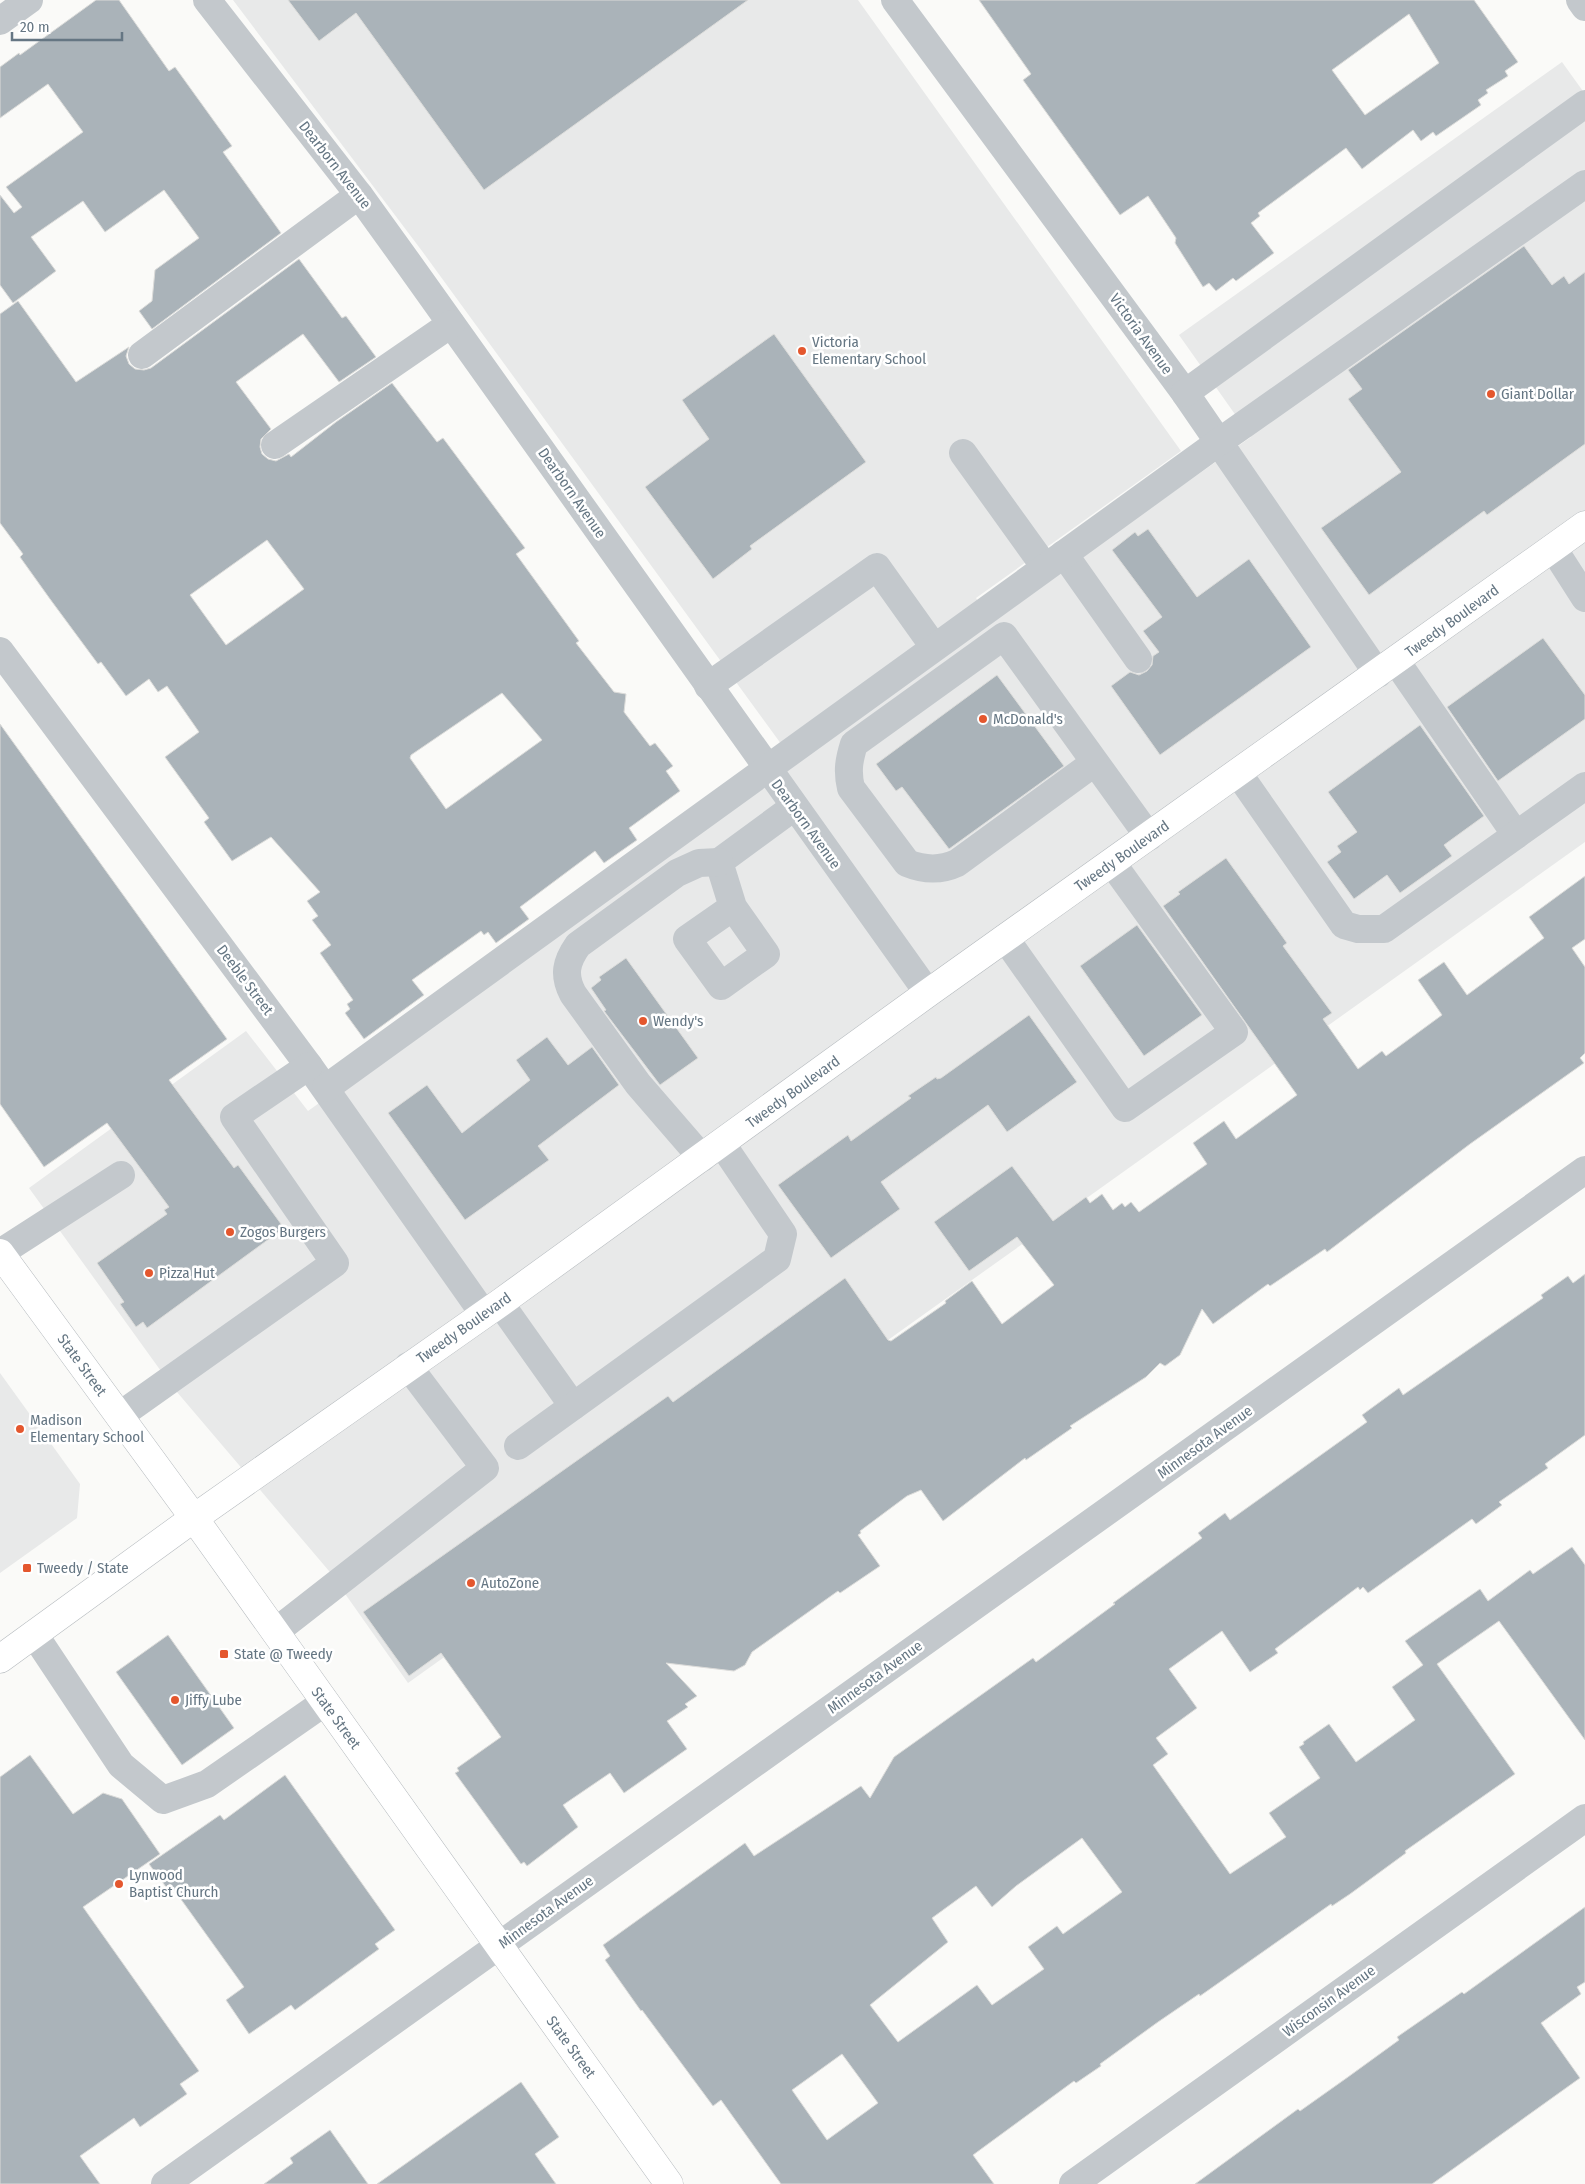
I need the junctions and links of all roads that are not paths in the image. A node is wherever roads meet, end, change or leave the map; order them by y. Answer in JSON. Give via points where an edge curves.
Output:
{"nodes":[{"id":1,"x":29,"y":0,"type":"edge"},
{"id":2,"x":206,"y":0,"type":"edge"},
{"id":3,"x":896,"y":0,"type":"edge"},
{"id":4,"x":1580,"y":0,"type":"edge"},
{"id":5,"x":1585,"y":7,"type":"edge"},
{"id":6,"x":0,"y":21,"type":"edge"},
{"id":7,"x":1585,"y":104,"type":"edge"},
{"id":8,"x":1585,"y":184,"type":"edge"},
{"id":9,"x":359,"y":195,"type":"junction"},
{"id":10,"x":451,"y":324,"type":"junction"},
{"id":11,"x":142,"y":355,"type":"dead end"},
{"id":12,"x":1185,"y":394,"type":"junction"},
{"id":13,"x":1219,"y":442,"type":"junction"},
{"id":14,"x":275,"y":445,"type":"dead end"},
{"id":15,"x":964,"y":453,"type":"dead end"},
{"id":16,"x":1585,"y":525,"type":"edge"},
{"id":17,"x":1553,"y":548,"type":"junction"},
{"id":18,"x":1054,"y":561,"type":"junction"},
{"id":19,"x":1585,"y":598,"type":"edge"},
{"id":20,"x":934,"y":647,"type":"junction"},
{"id":21,"x":0,"y":651,"type":"edge"},
{"id":22,"x":1138,"y":659,"type":"dead end"},
{"id":23,"x":1387,"y":667,"type":"junction"},
{"id":24,"x":708,"y":686,"type":"junction"},
{"id":25,"x":1094,"y":762,"type":"junction"},
{"id":26,"x":767,"y":769,"type":"junction"},
{"id":27,"x":1238,"y":774,"type":"junction"},
{"id":28,"x":1585,"y":786,"type":"edge"},
{"id":29,"x":794,"y":806,"type":"junction"},
{"id":30,"x":1516,"y":835,"type":"junction"},
{"id":31,"x":1149,"y":837,"type":"junction"},
{"id":32,"x":719,"y":862,"type":"junction"},
{"id":33,"x":1112,"y":863,"type":"junction"},
{"id":34,"x":733,"y":907,"type":"dead end"},
{"id":35,"x":1005,"y":938,"type":"junction"},
{"id":36,"x":928,"y":993,"type":"junction"},
{"id":37,"x":310,"y":1066,"type":"junction"},
{"id":38,"x":326,"y":1088,"type":"junction"},
{"id":39,"x":712,"y":1151,"type":"junction"},
{"id":40,"x":1585,"y":1170,"type":"edge"},
{"id":41,"x":120,"y":1175,"type":"dead end"},
{"id":42,"x":0,"y":1253,"type":"edge"},
{"id":43,"x":492,"y":1308,"type":"junction"},
{"id":44,"x":408,"y":1366,"type":"junction"},
{"id":45,"x":573,"y":1406,"type":"junction"},
{"id":46,"x":119,"y":1416,"type":"junction"},
{"id":47,"x":518,"y":1446,"type":"dead end"},
{"id":48,"x":194,"y":1518,"type":"junction"},
{"id":49,"x":275,"y":1632,"type":"junction"},
{"id":50,"x":34,"y":1634,"type":"junction"},
{"id":51,"x":0,"y":1659,"type":"edge"},
{"id":52,"x":324,"y":1702,"type":"junction"},
{"id":53,"x":1585,"y":1818,"type":"edge"},
{"id":54,"x":499,"y":1946,"type":"junction"},
{"id":55,"x":165,"y":2184,"type":"edge"},
{"id":56,"x":669,"y":2184,"type":"edge"},
{"id":57,"x":1073,"y":2184,"type":"edge"}],
"edges":[{"from":1,"to":6,"type":"street"},
{"from":2,"to":9,"type":"street","name":"Dearborn Avenue"},
{"from":3,"to":12,"type":"street","name":"Victoria Avenue"},
{"from":4,"to":5,"type":"street"},
{"from":7,"to":12,"type":"street"},
{"from":8,"to":13,"type":"street"},
{"from":9,"to":10,"type":"street","name":"Dearborn Avenue"},
{"from":9,"to":11,"type":"street"},
{"from":10,"to":14,"type":"street"},
{"from":10,"to":24,"type":"street","name":"Dearborn Avenue"},
{"from":12,"to":13,"type":"street","name":"Victoria Avenue"},
{"from":13,"to":18,"type":"street"},
{"from":13,"to":23,"type":"street","name":"Victoria Avenue"},
{"from":15,"to":18,"type":"street"},
{"from":16,"to":17,"type":"main road","name":"Tweedy Boulevard"},
{"from":17,"to":19,"type":"street"},
{"from":17,"to":23,"type":"main road","name":"Tweedy Boulevard"},
{"from":18,"to":20,"type":"street"},
{"from":18,"to":22,"type":"street"},
{"from":20,"to":24,"type":"street","via":[[877,567]]},
{"from":20,"to":26,"type":"street"},
{"from":21,"to":37,"type":"street","name":"Deeble Street"},
{"from":23,"to":27,"type":"main road","name":"Tweedy Boulevard"},
{"from":23,"to":30,"type":"street","name":"Victoria Avenue"},
{"from":24,"to":26,"type":"street","name":"Dearborn Avenue"},
{"from":25,"to":25,"type":"street","via":[[957,863],[931,869],[907,863],[850,788],[848,774],[854,744],[1004,636]]},
{"from":25,"to":31,"type":"street"},
{"from":26,"to":29,"type":"street","name":"Dearborn Avenue"},
{"from":26,"to":38,"type":"street"},
{"from":27,"to":30,"type":"street","via":[[1344,925],[1358,929],[1384,929]]},
{"from":27,"to":31,"type":"main road","name":"Tweedy Boulevard"},
{"from":28,"to":30,"type":"street"},
{"from":29,"to":32,"type":"street"},
{"from":29,"to":36,"type":"street","name":"Dearborn Avenue"},
{"from":31,"to":33,"type":"main road","name":"Tweedy Boulevard"},
{"from":32,"to":34,"type":"street"},
{"from":32,"to":39,"type":"street","via":[[699,863],[678,873],[578,945],[566,970],[573,994],[638,1084]]},
{"from":33,"to":35,"type":"main road","name":"Tweedy Boulevard"},
{"from":33,"to":35,"type":"street","via":[[1234,1032],[1125,1108]]},
{"from":35,"to":36,"type":"main road","name":"Tweedy Boulevard"},
{"from":36,"to":39,"type":"main road","name":"Tweedy Boulevard"},
{"from":37,"to":38,"type":"street","name":"Deeble Street"},
{"from":37,"to":46,"type":"street","via":[[234,1117],[334,1263]]},
{"from":38,"to":43,"type":"street","name":"Deeble Street"},
{"from":39,"to":43,"type":"main road","name":"Tweedy Boulevard"},
{"from":39,"to":45,"type":"street","via":[[783,1234],[776,1258]]},
{"from":40,"to":54,"type":"street","name":"Minnesota Avenue"},
{"from":41,"to":42,"type":"street"},
{"from":42,"to":46,"type":"main road","name":"State Street"},
{"from":43,"to":44,"type":"main road","name":"Tweedy Boulevard"},
{"from":43,"to":45,"type":"street","name":"Deeble Street"},
{"from":44,"to":48,"type":"main road","name":"Tweedy Boulevard"},
{"from":44,"to":49,"type":"street","via":[[486,1468]]},
{"from":45,"to":47,"type":"street"},
{"from":46,"to":48,"type":"main road","name":"State Street"},
{"from":48,"to":49,"type":"main road","name":"State Street"},
{"from":48,"to":50,"type":"main road","name":"Tweedy Boulevard"},
{"from":49,"to":52,"type":"main road","name":"State Street"},
{"from":50,"to":51,"type":"main road","name":"Tweedy Boulevard"},
{"from":50,"to":52,"type":"street","via":[[121,1765],[163,1800],[207,1784]]},
{"from":52,"to":54,"type":"main road","name":"State Street"},
{"from":53,"to":57,"type":"street","name":"Wisconsin Avenue"},
{"from":54,"to":55,"type":"street","name":"Minnesota Avenue"},
{"from":54,"to":56,"type":"main road","name":"State Street"}]}
